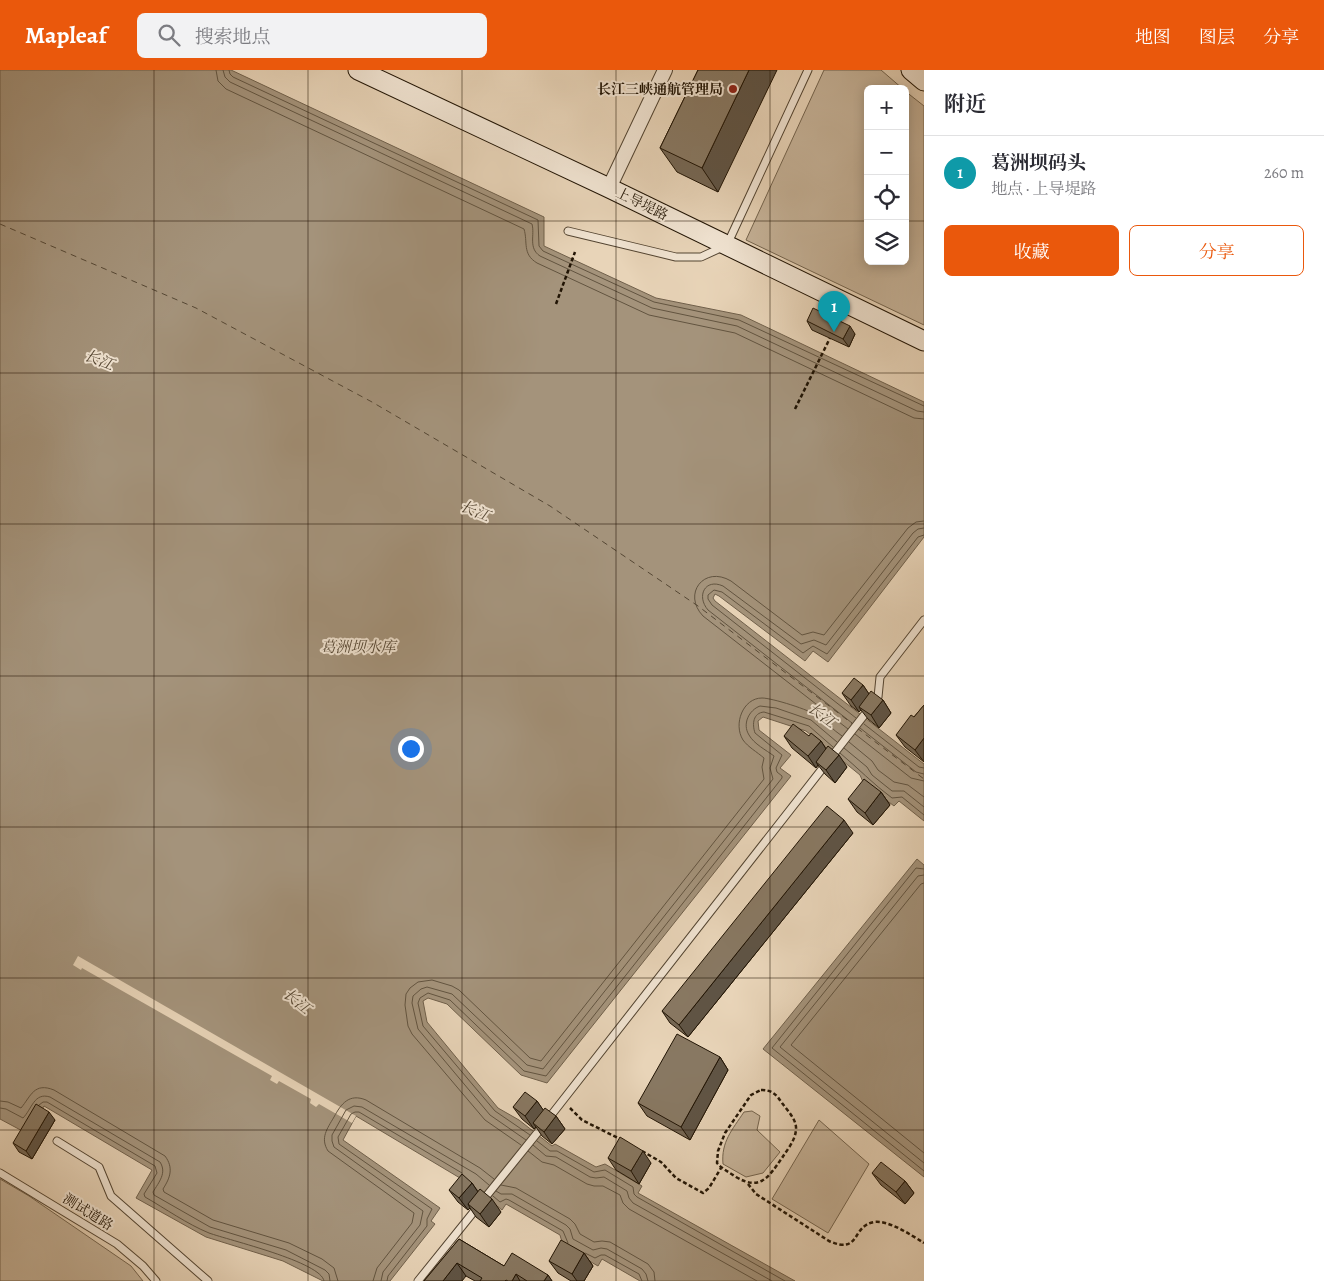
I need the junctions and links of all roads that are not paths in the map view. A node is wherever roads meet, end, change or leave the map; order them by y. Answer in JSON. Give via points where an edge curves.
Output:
{"nodes":[{"id":1,"x":358,"y":70,"type":"edge"},
{"id":2,"x":665,"y":70,"type":"edge"},
{"id":3,"x":808,"y":70,"type":"edge"},
{"id":4,"x":911,"y":70,"type":"edge"},
{"id":5,"x":383,"y":75,"type":"edge"},
{"id":6,"x":924,"y":81,"type":"edge"},
{"id":7,"x":609,"y":188,"type":"junction"},
{"id":8,"x":568,"y":230,"type":"dead end"},
{"id":9,"x":727,"y":245,"type":"junction"},
{"id":10,"x":924,"y":341,"type":"edge"},
{"id":11,"x":924,"y":620,"type":"edge"},
{"id":12,"x":57,"y":1141,"type":"dead end"},
{"id":13,"x":0,"y":1173,"type":"edge"},
{"id":14,"x":203,"y":1280,"type":"edge"},
{"id":15,"x":156,"y":1281,"type":"edge"},
{"id":16,"x":418,"y":1281,"type":"edge"}],
"edges":[{"from":1,"to":5,"type":"street","name":"上导堤路"},
{"from":2,"to":7,"type":"street"},
{"from":3,"to":9,"type":"lane"},
{"from":4,"to":6,"type":"street"},
{"from":5,"to":7,"type":"street","name":"上导堤路"},
{"from":7,"to":9,"type":"street","name":"上导堤路"},
{"from":8,"to":9,"type":"lane","via":[[676,257],[701,257]]},
{"from":9,"to":10,"type":"street","name":"上导堤路"},
{"from":11,"to":16,"type":"lane","via":[[880,677],[878,697],[863,717]]},
{"from":12,"to":14,"type":"lane","via":[[99,1167],[111,1196]]},
{"from":13,"to":15,"type":"lane","name":"测试道路","via":[[117,1244]]}]}
